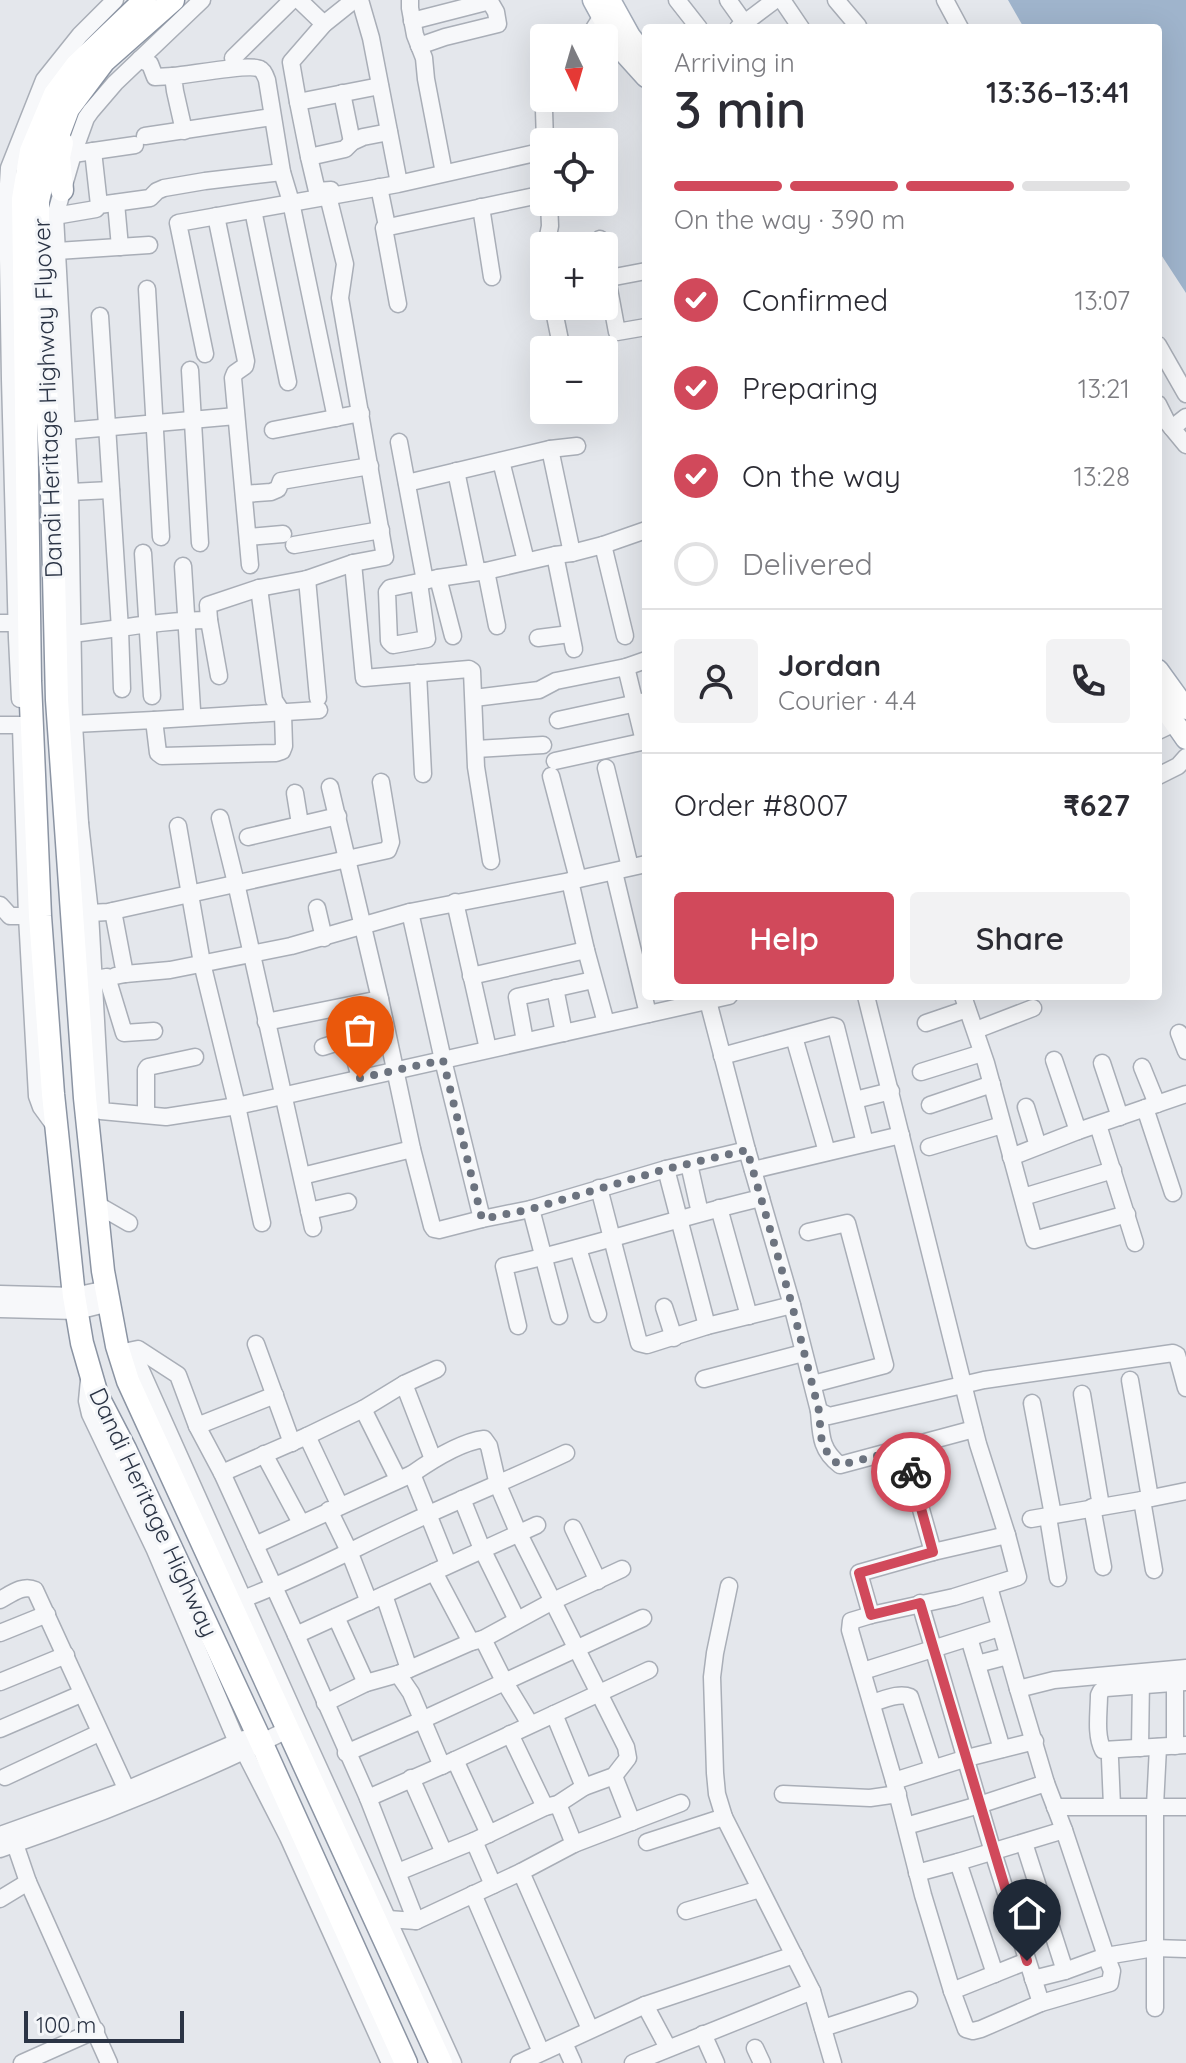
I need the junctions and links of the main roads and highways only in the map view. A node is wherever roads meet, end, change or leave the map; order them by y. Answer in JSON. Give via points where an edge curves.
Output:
{"nodes":[{"id":1,"x":131,"y":0,"type":"edge"},
{"id":2,"x":145,"y":0,"type":"edge"},
{"id":3,"x":173,"y":0,"type":"edge"},
{"id":4,"x":188,"y":0,"type":"edge"},
{"id":5,"x":604,"y":5,"type":"edge"},
{"id":6,"x":642,"y":52,"type":"edge"},
{"id":7,"x":642,"y":73,"type":"edge"},
{"id":8,"x":42,"y":97,"type":"road end"},
{"id":9,"x":62,"y":190,"type":"road end"},
{"id":10,"x":1162,"y":681,"type":"edge"},
{"id":11,"x":1162,"y":704,"type":"edge"},
{"id":12,"x":1178,"y":726,"type":"edge"},
{"id":13,"x":37,"y":827,"type":"junction"},
{"id":14,"x":67,"y":843,"type":"joint"},
{"id":15,"x":25,"y":850,"type":"road end"},
{"id":16,"x":91,"y":913,"type":"junction"},
{"id":17,"x":34,"y":916,"type":"junction"},
{"id":18,"x":406,"y":2063,"type":"edge"},
{"id":19,"x":441,"y":2063,"type":"edge"}],
"edges":[{"from":1,"to":8,"type":"highway","via":[[73,56]]},
{"from":2,"to":13,"type":"highway","name":"Dandi Heritage Highway Flyover","via":[[76,66],[55,94],[31,151],[23,199]]},
{"from":3,"to":14,"type":"highway","name":"Dandi Heritage Highway Flyover","via":[[104,61],[68,109],[38,201]]},
{"from":4,"to":9,"type":"highway","via":[[83,100],[68,146],[59,157]]},
{"from":5,"to":6,"type":"main road"},
{"from":5,"to":7,"type":"main road","via":[[618,46]]},
{"from":10,"to":12,"type":"main road"},
{"from":11,"to":12,"type":"main road"},
{"from":13,"to":15,"type":"highway"},
{"from":13,"to":17,"type":"highway","name":"Dandi Heritage Highway"},
{"from":14,"to":16,"type":"highway","name":"Dandi Heritage Highway"},
{"from":16,"to":17,"type":"highway"},
{"from":16,"to":19,"type":"highway","name":"Dandi Heritage Highway","via":[[89,1136],[120,1355]]},
{"from":17,"to":18,"type":"highway","name":"Dandi Heritage Highway","via":[[76,1304],[97,1395],[250,1742]]}]}
